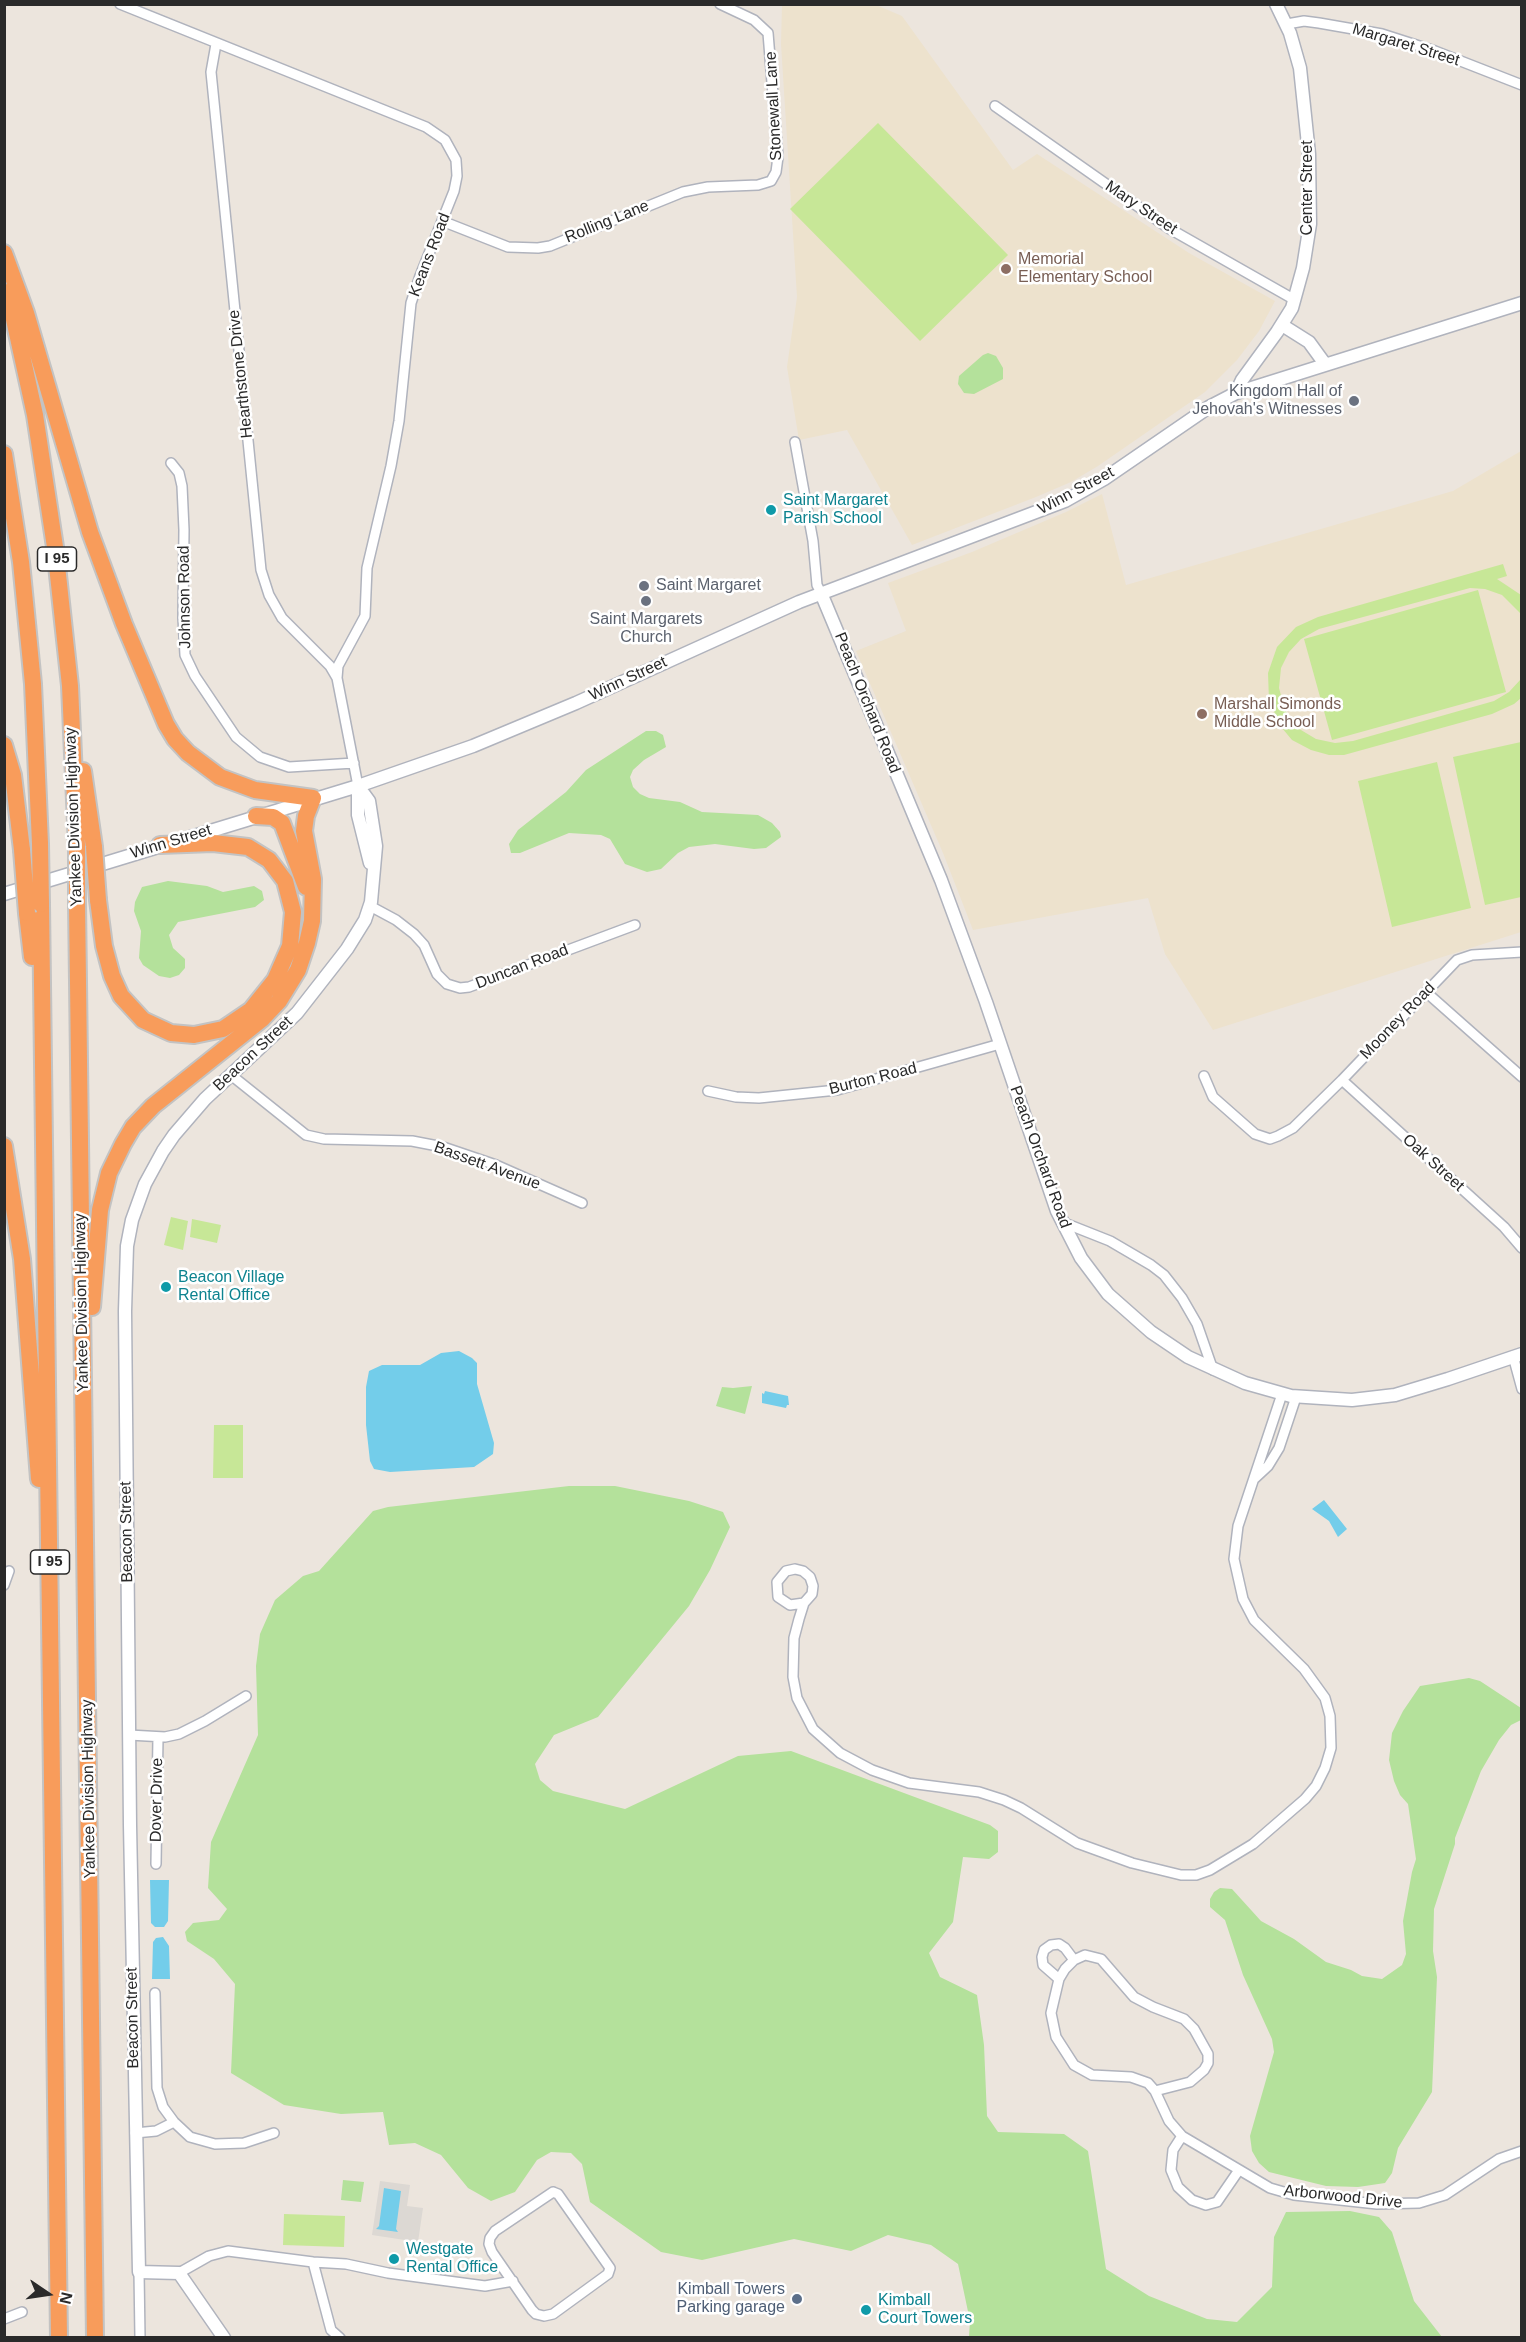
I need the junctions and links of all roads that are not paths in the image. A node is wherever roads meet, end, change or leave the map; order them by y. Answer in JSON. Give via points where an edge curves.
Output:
{"nodes":[{"id":1,"x":120,"y":4,"type":"edge"},
{"id":2,"x":720,"y":4,"type":"edge"},
{"id":3,"x":1276,"y":4,"type":"edge"},
{"id":4,"x":1287,"y":24,"type":"junction"},
{"id":5,"x":216,"y":44,"type":"junction"},
{"id":6,"x":1521,"y":85,"type":"edge"},
{"id":7,"x":995,"y":106,"type":"dead end"},
{"id":8,"x":773,"y":178,"type":"joint"},
{"id":9,"x":442,"y":221,"type":"junction"},
{"id":10,"x":4,"y":253,"type":"edge"},
{"id":11,"x":4,"y":275,"type":"edge"},
{"id":12,"x":1295,"y":300,"type":"junction"},
{"id":13,"x":1521,"y":303,"type":"edge"},
{"id":14,"x":1282,"y":325,"type":"junction"},
{"id":15,"x":1325,"y":364,"type":"junction"},
{"id":16,"x":1236,"y":393,"type":"junction"},
{"id":17,"x":795,"y":442,"type":"dead end"},
{"id":18,"x":4,"y":454,"type":"edge"},
{"id":19,"x":171,"y":463,"type":"dead end"},
{"id":20,"x":821,"y":594,"type":"junction"},
{"id":21,"x":337,"y":678,"type":"junction"},
{"id":22,"x":4,"y":745,"type":"edge"},
{"id":23,"x":354,"y":763,"type":"junction"},
{"id":24,"x":358,"y":786,"type":"junction"},
{"id":25,"x":314,"y":798,"type":"junction"},
{"id":26,"x":256,"y":816,"type":"junction"},
{"id":27,"x":160,"y":845,"type":"junction"},
{"id":28,"x":85,"y":847,"type":"junction"},
{"id":29,"x":4,"y":894,"type":"edge"},
{"id":30,"x":370,"y":906,"type":"junction"},
{"id":31,"x":34,"y":909,"type":"junction"},
{"id":32,"x":312,"y":921,"type":"junction"},
{"id":33,"x":635,"y":924,"type":"dead end"},
{"id":34,"x":1521,"y":952,"type":"edge"},
{"id":35,"x":1426,"y":992,"type":"junction"},
{"id":36,"x":1000,"y":1044,"type":"junction"},
{"id":37,"x":231,"y":1075,"type":"junction"},
{"id":38,"x":1204,"y":1076,"type":"dead end"},
{"id":39,"x":1521,"y":1077,"type":"edge"},
{"id":40,"x":1342,"y":1080,"type":"junction"},
{"id":41,"x":708,"y":1091,"type":"dead end"},
{"id":42,"x":4,"y":1146,"type":"edge"},
{"id":43,"x":582,"y":1203,"type":"dead end"},
{"id":44,"x":1062,"y":1222,"type":"junction"},
{"id":45,"x":1521,"y":1248,"type":"edge"},
{"id":46,"x":1517,"y":1355,"type":"edge"},
{"id":47,"x":1213,"y":1370,"type":"junction"},
{"id":48,"x":1521,"y":1389,"type":"edge"},
{"id":49,"x":1282,"y":1394,"type":"junction"},
{"id":50,"x":1296,"y":1396,"type":"junction"},
{"id":51,"x":83,"y":1410,"type":"junction"},
{"id":52,"x":1254,"y":1479,"type":"junction"},
{"id":53,"x":9,"y":1571,"type":"dead end"},
{"id":54,"x":4,"y":1585,"type":"edge"},
{"id":55,"x":804,"y":1603,"type":"junction"},
{"id":56,"x":51,"y":1632,"type":"junction"},
{"id":57,"x":246,"y":1696,"type":"dead end"},
{"id":58,"x":129,"y":1735,"type":"junction"},
{"id":59,"x":158,"y":1737,"type":"junction"},
{"id":60,"x":156,"y":1864,"type":"dead end"},
{"id":61,"x":1074,"y":1960,"type":"junction"},
{"id":62,"x":1059,"y":1979,"type":"junction"},
{"id":63,"x":155,"y":1993,"type":"dead end"},
{"id":64,"x":1155,"y":2091,"type":"junction"},
{"id":65,"x":174,"y":2122,"type":"junction"},
{"id":66,"x":135,"y":2133,"type":"junction"},
{"id":67,"x":274,"y":2133,"type":"dead end"},
{"id":68,"x":1182,"y":2136,"type":"junction"},
{"id":69,"x":1521,"y":2151,"type":"edge"},
{"id":70,"x":1239,"y":2170,"type":"junction"},
{"id":71,"x":313,"y":2262,"type":"junction"},
{"id":72,"x":139,"y":2272,"type":"junction"},
{"id":73,"x":179,"y":2273,"type":"junction"},
{"id":74,"x":513,"y":2282,"type":"junction"},
{"id":75,"x":22,"y":2312,"type":"dead end"},
{"id":76,"x":4,"y":2319,"type":"edge"},
{"id":77,"x":59,"y":2337,"type":"edge"},
{"id":78,"x":95,"y":2337,"type":"edge"},
{"id":79,"x":140,"y":2337,"type":"edge"},
{"id":80,"x":224,"y":2337,"type":"edge"},
{"id":81,"x":340,"y":2337,"type":"edge"}],
"edges":[{"from":1,"to":5,"type":"street","name":"Keans Road"},
{"from":2,"to":8,"type":"street","name":"Stonewall Lane","via":[[754,20],[768,33],[778,158]]},
{"from":3,"to":4,"type":"street","name":"Center Street"},
{"from":4,"to":6,"type":"street","name":"Margaret Street","via":[[1319,22],[1382,34]]},
{"from":4,"to":12,"type":"street","name":"Center Street","via":[[1300,68],[1311,184],[1307,249]]},
{"from":5,"to":9,"type":"street","name":"Keans Road","via":[[440,134],[453,153],[457,168],[456,183]]},
{"from":5,"to":21,"type":"street","name":"Hearthstone Drive","via":[[211,72],[261,570],[282,618]]},
{"from":7,"to":12,"type":"street","name":"Mary Street","via":[[1170,229]]},
{"from":8,"to":9,"type":"street","name":"Rolling Lane","via":[[758,185],[683,192],[538,248],[508,247]]},
{"from":9,"to":21,"type":"street","name":"Keans Road","via":[[411,303],[400,412],[367,568],[365,616],[339,661]]},
{"from":10,"to":25,"type":"highway","via":[[26,313],[97,551],[170,732],[196,760],[220,777],[255,790]]},
{"from":11,"to":28,"type":"highway","name":"Yankee Division Highway","number":"I 95","via":[[51,510],[71,713],[86,791]]},
{"from":12,"to":14,"type":"street","name":"Center Street"},
{"from":13,"to":15,"type":"street","name":"Winn Street"},
{"from":14,"to":15,"type":"street","via":[[1309,342]]},
{"from":14,"to":16,"type":"street","name":"Center Street"},
{"from":15,"to":16,"type":"street","name":"Winn Street"},
{"from":16,"to":20,"type":"street","name":"Winn Street","via":[[1200,412],[1073,497]]},
{"from":17,"to":20,"type":"street"},
{"from":18,"to":31,"type":"highway","number":"I 95","bridge":true,"via":[[21,562],[32,673],[40,844]]},
{"from":19,"to":23,"type":"street","name":"Johnson Road","via":[[182,486],[185,655],[195,676],[237,737],[260,757],[289,767]]},
{"from":20,"to":24,"type":"street","name":"Winn Street","via":[[541,719]]},
{"from":20,"to":36,"type":"street","name":"Peach Orchard Road","via":[[941,880]]},
{"from":21,"to":23,"type":"street","name":"Keans Road"},
{"from":22,"to":31,"type":"highway","bridge":true,"via":[[14,775],[22,850]]},
{"from":23,"to":24,"type":"street","name":"Keans Road"},
{"from":24,"to":25,"type":"street","name":"Winn Street"},
{"from":24,"to":30,"type":"street","name":"Beacon Street","via":[[369,801],[374,824],[376,846]]},
{"from":25,"to":26,"type":"street","name":"Winn Street"},
{"from":25,"to":32,"type":"highway","via":[[304,831],[313,879]]},
{"from":26,"to":27,"type":"street","name":"Winn Street"},
{"from":26,"to":32,"type":"highway","via":[[273,817],[284,826],[305,885]]},
{"from":27,"to":28,"type":"highway","bridge":true,"via":[[213,843],[248,847],[269,860],[285,881],[293,912],[290,946],[275,980],[251,1010],[223,1029],[194,1035],[171,1033],[143,1020],[121,996],[104,946]]},
{"from":27,"to":29,"type":"street","name":"Winn Street"},
{"from":28,"to":51,"type":"highway","name":"Yankee Division Highway","number":"I 95","bridge":true,"via":[[77,902]]},
{"from":30,"to":33,"type":"street","name":"Duncan Road","via":[[414,934],[424,945],[437,975],[460,988]]},
{"from":30,"to":37,"type":"street","name":"Beacon Street","via":[[347,949],[310,997]]},
{"from":31,"to":56,"type":"highway","number":"I 95","via":[[44,1054]]},
{"from":32,"to":51,"type":"highway","via":[[298,970],[279,1001],[145,1114],[115,1157],[97,1226]]},
{"from":34,"to":35,"type":"street","name":"Mooney Road","via":[[1462,957]]},
{"from":35,"to":39,"type":"street"},
{"from":35,"to":40,"type":"street","name":"Mooney Road"},
{"from":36,"to":41,"type":"street","name":"Burton Road","via":[[837,1090],[759,1098]]},
{"from":36,"to":44,"type":"street","name":"Peach Orchard Road"},
{"from":37,"to":43,"type":"street","name":"Bassett Avenue","via":[[306,1135],[412,1141],[443,1147]]},
{"from":37,"to":58,"type":"street","name":"Beacon Street","via":[[205,1099],[163,1151],[135,1208],[127,1246]]},
{"from":38,"to":40,"type":"street","name":"Mooney Road","via":[[1213,1097],[1261,1138],[1270,1139],[1293,1128]]},
{"from":40,"to":45,"type":"street","name":"Oak Street","via":[[1504,1227]]},
{"from":42,"to":56,"type":"highway","via":[[22,1259]]},
{"from":44,"to":47,"type":"street","name":"Peach Orchard Road","via":[[1081,1258],[1108,1294],[1151,1332]]},
{"from":44,"to":47,"type":"street","via":[[1110,1241],[1164,1275],[1197,1324]]},
{"from":46,"to":48,"type":"street"},
{"from":46,"to":50,"type":"street","name":"Peach Orchard Road","via":[[1395,1395],[1352,1400]]},
{"from":47,"to":49,"type":"street","name":"Peach Orchard Road"},
{"from":49,"to":50,"type":"street","name":"Peach Orchard Road"},
{"from":49,"to":52,"type":"street"},
{"from":50,"to":52,"type":"street","via":[[1279,1448]]},
{"from":51,"to":78,"type":"highway","name":"Yankee Division Highway","number":"I 95"},
{"from":52,"to":55,"type":"street","via":[[1234,1547],[1243,1599],[1254,1620],[1319,1688],[1330,1716],[1331,1748],[1316,1786],[1305,1799],[1253,1844],[1203,1873],[1181,1875],[1132,1863],[1077,1843],[997,1797],[909,1784],[840,1753],[813,1729],[795,1691],[794,1638]]},
{"from":53,"to":54,"type":"street"},
{"from":55,"to":55,"type":"street","via":[[813,1592],[811,1580],[801,1570],[786,1571],[777,1582],[778,1597],[790,1605]]},
{"from":56,"to":77,"type":"highway","number":"I 95"},
{"from":57,"to":59,"type":"street","name":"Dover Drive","via":[[188,1730]]},
{"from":58,"to":59,"type":"street","name":"Dover Drive"},
{"from":58,"to":66,"type":"street","name":"Beacon Street"},
{"from":59,"to":60,"type":"street","name":"Dover Drive"},
{"from":61,"to":62,"type":"street"},
{"from":61,"to":62,"type":"street","via":[[1059,1944],[1044,1950],[1043,1965]]},
{"from":61,"to":64,"type":"street","via":[[1088,1955],[1101,1959],[1134,1997],[1187,2021],[1200,2038],[1209,2057],[1202,2073],[1190,2082]]},
{"from":62,"to":64,"type":"street","via":[[1051,2022],[1069,2058],[1087,2073],[1135,2078]]},
{"from":63,"to":65,"type":"street","via":[[157,2088],[163,2107]]},
{"from":64,"to":68,"type":"street","name":"Arborwood Drive","via":[[1166,2116]]},
{"from":65,"to":66,"type":"street","via":[[159,2130]]},
{"from":65,"to":67,"type":"street","via":[[190,2137],[215,2144],[244,2143]]},
{"from":66,"to":72,"type":"street","name":"Beacon Street"},
{"from":68,"to":70,"type":"street","name":"Arborwood Drive"},
{"from":68,"to":70,"type":"street","via":[[1172,2153],[1172,2173],[1180,2190],[1195,2202],[1217,2202]]},
{"from":69,"to":70,"type":"street","name":"Arborwood Drive","via":[[1498,2159],[1445,2195],[1402,2205],[1288,2194]]},
{"from":71,"to":73,"type":"street","via":[[224,2251]]},
{"from":71,"to":74,"type":"street","via":[[485,2286]]},
{"from":71,"to":81,"type":"street","via":[[331,2330]]},
{"from":72,"to":73,"type":"street"},
{"from":72,"to":79,"type":"street"},
{"from":73,"to":80,"type":"street"},
{"from":74,"to":74,"type":"street","via":[[534,2312],[544,2316],[553,2314],[610,2272],[609,2265],[556,2193],[550,2192],[490,2238],[490,2250]]},
{"from":75,"to":76,"type":"street"}]}
